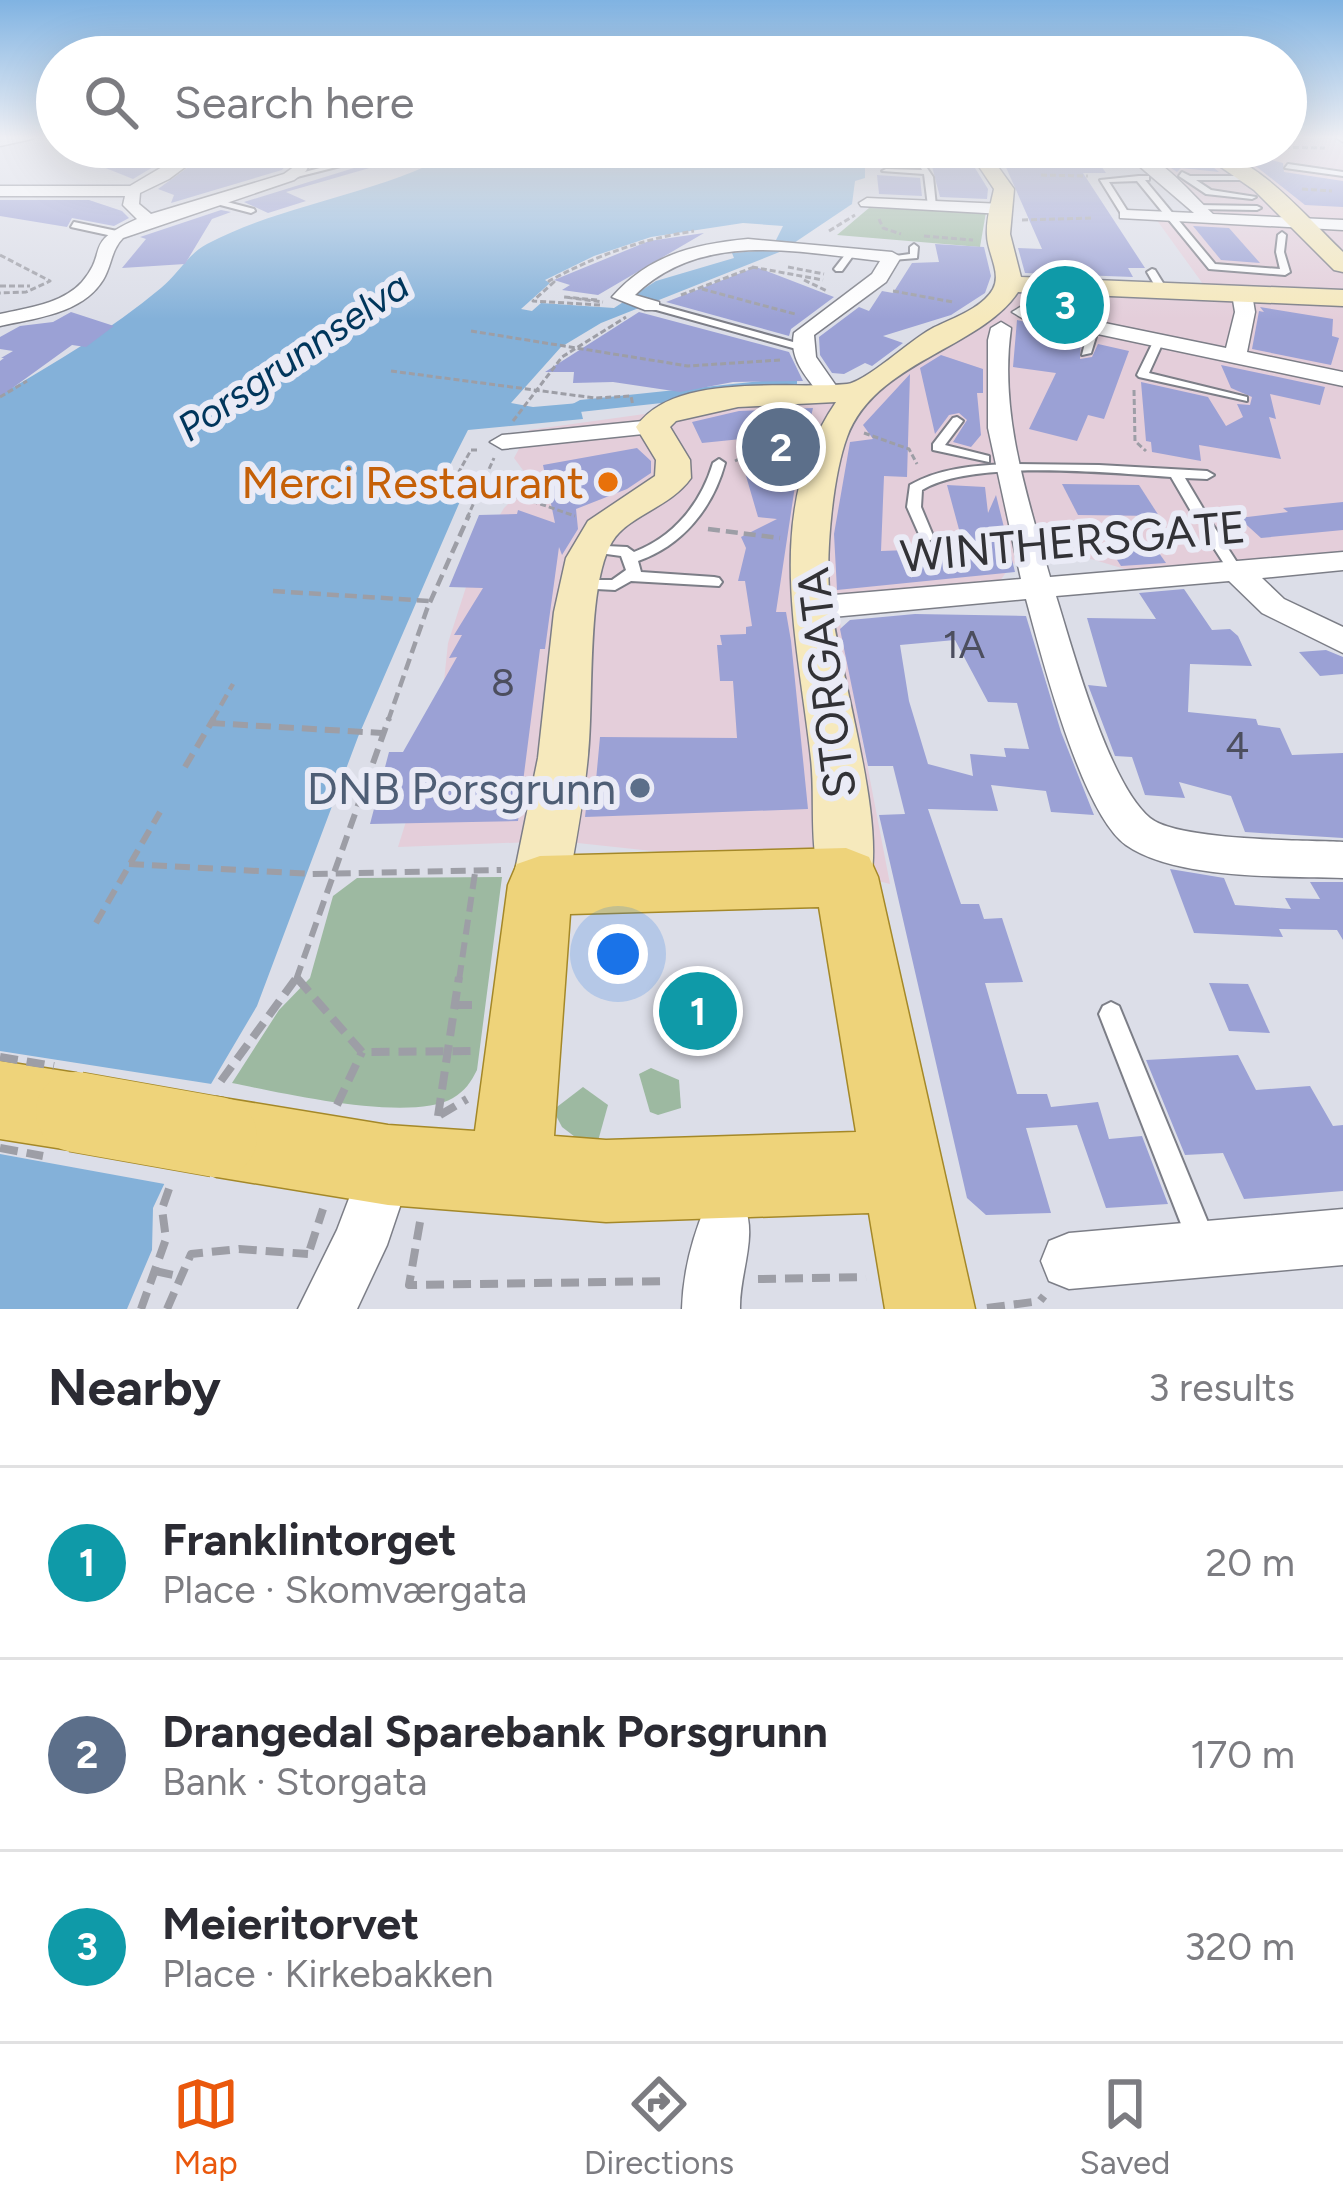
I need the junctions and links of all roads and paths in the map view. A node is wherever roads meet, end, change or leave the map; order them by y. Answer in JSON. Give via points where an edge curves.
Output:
{"nodes":[{"id":1,"x":132,"y":197,"type":"edge"},
{"id":2,"x":222,"y":197,"type":"edge"},
{"id":3,"x":930,"y":197,"type":"edge"},
{"id":4,"x":1002,"y":197,"type":"edge"},
{"id":5,"x":1116,"y":197,"type":"edge"},
{"id":6,"x":1154,"y":197,"type":"edge"},
{"id":7,"x":1191,"y":197,"type":"edge"},
{"id":8,"x":1259,"y":197,"type":"edge"},
{"id":9,"x":212,"y":200,"type":"junction"},
{"id":10,"x":867,"y":203,"type":"dead end"},
{"id":11,"x":932,"y":206,"type":"junction"},
{"id":12,"x":1257,"y":208,"type":"dead end"},
{"id":13,"x":251,"y":211,"type":"dead end"},
{"id":14,"x":1002,"y":213,"type":"junction"},
{"id":15,"x":1203,"y":213,"type":"junction"},
{"id":16,"x":1126,"y":215,"type":"joint"},
{"id":17,"x":1170,"y":217,"type":"junction"},
{"id":18,"x":1094,"y":218,"type":"dead end"},
{"id":19,"x":148,"y":220,"type":"junction"},
{"id":20,"x":1343,"y":224,"type":"edge"},
{"id":21,"x":74,"y":225,"type":"dead end"},
{"id":22,"x":1291,"y":229,"type":"junction"},
{"id":23,"x":117,"y":234,"type":"junction"},
{"id":24,"x":657,"y":241,"type":"dead end"},
{"id":25,"x":637,"y":243,"type":"dead end"},
{"id":26,"x":914,"y":247,"type":"dead end"},
{"id":27,"x":775,"y":250,"type":"junction"},
{"id":28,"x":706,"y":253,"type":"dead end"},
{"id":29,"x":0,"y":255,"type":"edge"},
{"id":30,"x":892,"y":257,"type":"junction"},
{"id":31,"x":1343,"y":265,"type":"edge"},
{"id":32,"x":799,"y":270,"type":"junction"},
{"id":33,"x":794,"y":275,"type":"junction"},
{"id":34,"x":1009,"y":284,"type":"junction"},
{"id":35,"x":0,"y":286,"type":"edge"},
{"id":36,"x":34,"y":286,"type":"junction"},
{"id":37,"x":700,"y":288,"type":"junction"},
{"id":38,"x":860,"y":291,"type":"junction"},
{"id":39,"x":0,"y":293,"type":"edge"},
{"id":40,"x":1242,"y":294,"type":"junction"},
{"id":41,"x":564,"y":296,"type":"dead end"},
{"id":42,"x":1343,"y":298,"type":"edge"},
{"id":43,"x":559,"y":302,"type":"dead end"},
{"id":44,"x":652,"y":306,"type":"junction"},
{"id":45,"x":1090,"y":316,"type":"junction"},
{"id":46,"x":1004,"y":317,"type":"junction"},
{"id":47,"x":0,"y":320,"type":"edge"},
{"id":48,"x":818,"y":320,"type":"junction"},
{"id":49,"x":471,"y":331,"type":"dead end"},
{"id":50,"x":1160,"y":340,"type":"junction"},
{"id":51,"x":572,"y":350,"type":"junction"},
{"id":52,"x":802,"y":353,"type":"junction"},
{"id":53,"x":1086,"y":353,"type":"dead end"},
{"id":54,"x":1235,"y":356,"type":"junction"},
{"id":55,"x":391,"y":371,"type":"dead end"},
{"id":56,"x":1143,"y":374,"type":"junction"},
{"id":57,"x":1343,"y":380,"type":"edge"},
{"id":58,"x":27,"y":382,"type":"dead end"},
{"id":59,"x":533,"y":391,"type":"junction"},
{"id":60,"x":0,"y":397,"type":"edge"},
{"id":61,"x":1243,"y":399,"type":"dead end"},
{"id":62,"x":746,"y":400,"type":"junction"},
{"id":63,"x":840,"y":403,"type":"junction"},
{"id":64,"x":522,"y":405,"type":"dead end"},
{"id":65,"x":643,"y":416,"type":"junction"},
{"id":66,"x":957,"y":421,"type":"dead end"},
{"id":67,"x":500,"y":447,"type":"junction"},
{"id":68,"x":719,"y":464,"type":"joint"},
{"id":69,"x":1008,"y":466,"type":"junction"},
{"id":70,"x":1173,"y":473,"type":"junction"},
{"id":71,"x":1207,"y":475,"type":"dead end"},
{"id":72,"x":928,"y":476,"type":"junction"},
{"id":73,"x":484,"y":479,"type":"junction"},
{"id":74,"x":479,"y":490,"type":"junction"},
{"id":75,"x":1197,"y":510,"type":"dead end"},
{"id":76,"x":1208,"y":528,"type":"dead end"},
{"id":77,"x":927,"y":538,"type":"dead end"},
{"id":78,"x":604,"y":557,"type":"junction"},
{"id":79,"x":1343,"y":561,"type":"edge"},
{"id":80,"x":1235,"y":570,"type":"junction"},
{"id":81,"x":714,"y":582,"type":"dead end"},
{"id":82,"x":1040,"y":591,"type":"junction"},
{"id":83,"x":273,"y":592,"type":"dead end"},
{"id":84,"x":430,"y":602,"type":"junction"},
{"id":85,"x":811,"y":608,"type":"junction"},
{"id":86,"x":1343,"y":640,"type":"edge"},
{"id":87,"x":233,"y":684,"type":"dead end"},
{"id":88,"x":210,"y":723,"type":"junction"},
{"id":89,"x":382,"y":733,"type":"junction"},
{"id":90,"x":185,"y":767,"type":"dead end"},
{"id":91,"x":160,"y":812,"type":"dead end"},
{"id":92,"x":1343,"y":860,"type":"edge"},
{"id":93,"x":129,"y":864,"type":"junction"},
{"id":94,"x":335,"y":873,"type":"junction"},
{"id":95,"x":510,"y":875,"type":"junction"},
{"id":96,"x":846,"y":877,"type":"junction"},
{"id":97,"x":96,"y":923,"type":"dead end"},
{"id":98,"x":296,"y":978,"type":"junction"},
{"id":99,"x":1112,"y":1014,"type":"dead end"},
{"id":100,"x":446,"y":1051,"type":"junction"},
{"id":101,"x":362,"y":1052,"type":"junction"},
{"id":102,"x":492,"y":1052,"type":"dead end"},
{"id":103,"x":478,"y":1088,"type":"dead end"},
{"id":104,"x":0,"y":1100,"type":"edge"},
{"id":105,"x":202,"y":1137,"type":"junction"},
{"id":106,"x":406,"y":1142,"type":"junction"},
{"id":107,"x":902,"y":1172,"type":"junction"},
{"id":108,"x":510,"y":1174,"type":"junction"},
{"id":109,"x":725,"y":1224,"type":"dead end"},
{"id":110,"x":1343,"y":1237,"type":"edge"},
{"id":111,"x":1204,"y":1249,"type":"junction"},
{"id":112,"x":308,"y":1254,"type":"dead end"},
{"id":113,"x":1069,"y":1261,"type":"joint"},
{"id":114,"x":154,"y":1271,"type":"junction"},
{"id":115,"x":179,"y":1276,"type":"junction"},
{"id":116,"x":904,"y":1293,"type":"edge"},
{"id":117,"x":711,"y":1294,"type":"edge"},
{"id":118,"x":982,"y":1308,"type":"edge"},
{"id":119,"x":141,"y":1309,"type":"edge"},
{"id":120,"x":167,"y":1309,"type":"edge"},
{"id":121,"x":327,"y":1309,"type":"edge"}],
"edges":[{"from":1,"to":19,"type":"street"},
{"from":2,"to":9,"type":"street"},
{"from":3,"to":11,"type":"lane"},
{"from":4,"to":14,"type":"street"},
{"from":5,"to":16,"type":"lane"},
{"from":6,"to":17,"type":"lane"},
{"from":7,"to":15,"type":"street"},
{"from":8,"to":22,"type":"street"},
{"from":9,"to":13,"type":"lane"},
{"from":9,"to":19,"type":"street"},
{"from":10,"to":11,"type":"street"},
{"from":11,"to":14,"type":"street"},
{"from":12,"to":15,"type":"lane"},
{"from":14,"to":18,"type":"path"},
{"from":14,"to":34,"type":"street"},
{"from":15,"to":17,"type":"street"},
{"from":15,"to":22,"type":"street"},
{"from":16,"to":17,"type":"street"},
{"from":17,"to":22,"type":"lane","via":[[1207,264],[1225,272],[1285,272],[1280,252]]},
{"from":19,"to":23,"type":"street"},
{"from":20,"to":22,"type":"street"},
{"from":21,"to":23,"type":"lane"},
{"from":22,"to":31,"type":"street"},
{"from":23,"to":47,"type":"street","via":[[93,284],[52,307]]},
{"from":24,"to":25,"type":"path"},
{"from":26,"to":30,"type":"lane","via":[[914,256]]},
{"from":27,"to":28,"type":"lane"},
{"from":27,"to":30,"type":"street"},
{"from":27,"to":32,"type":"path"},
{"from":27,"to":44,"type":"street","via":[[730,246],[671,257],[622,297]]},
{"from":29,"to":36,"type":"path","via":[[50,281]]},
{"from":30,"to":38,"type":"street"},
{"from":32,"to":33,"type":"path"},
{"from":32,"to":38,"type":"path"},
{"from":33,"to":37,"type":"path","via":[[752,267]]},
{"from":33,"to":38,"type":"path"},
{"from":33,"to":38,"type":"path"},
{"from":34,"to":40,"type":"street","via":[[1158,281]]},
{"from":34,"to":46,"type":"street"},
{"from":35,"to":36,"type":"path"},
{"from":36,"to":39,"type":"path"},
{"from":37,"to":44,"type":"path"},
{"from":37,"to":48,"type":"path"},
{"from":38,"to":46,"type":"path"},
{"from":38,"to":48,"type":"street"},
{"from":40,"to":42,"type":"street"},
{"from":40,"to":54,"type":"street"},
{"from":41,"to":43,"type":"path"},
{"from":44,"to":51,"type":"path"},
{"from":44,"to":52,"type":"lane"},
{"from":45,"to":46,"type":"street"},
{"from":45,"to":50,"type":"street"},
{"from":45,"to":53,"type":"lane"},
{"from":46,"to":63,"type":"street","via":[[922,345]]},
{"from":46,"to":69,"type":"street","via":[[998,395]]},
{"from":48,"to":52,"type":"street","via":[[804,333]]},
{"from":49,"to":51,"type":"path"},
{"from":50,"to":54,"type":"street"},
{"from":50,"to":56,"type":"lane"},
{"from":51,"to":52,"type":"path","via":[[688,366]]},
{"from":51,"to":59,"type":"path"},
{"from":52,"to":63,"type":"street"},
{"from":54,"to":57,"type":"street"},
{"from":55,"to":59,"type":"path"},
{"from":56,"to":61,"type":"lane"},
{"from":56,"to":70,"type":"path","via":[[1132,399],[1135,440]]},
{"from":58,"to":60,"type":"path"},
{"from":59,"to":64,"type":"path"},
{"from":59,"to":65,"type":"path","via":[[631,396]]},
{"from":62,"to":63,"type":"street"},
{"from":62,"to":65,"type":"street"},
{"from":62,"to":68,"type":"path","via":[[755,431],[747,455]]},
{"from":63,"to":72,"type":"path","via":[[909,449]]},
{"from":63,"to":85,"type":"street","name":"STORGATA","via":[[809,541]]},
{"from":65,"to":67,"type":"street"},
{"from":65,"to":78,"type":"street","via":[[673,460],[673,478],[614,519]]},
{"from":66,"to":69,"type":"lane","via":[[937,447]]},
{"from":67,"to":73,"type":"path"},
{"from":67,"to":73,"type":"path","via":[[471,450],[455,477]]},
{"from":68,"to":78,"type":"lane","via":[[710,492],[667,543]]},
{"from":69,"to":70,"type":"lane"},
{"from":69,"to":72,"type":"lane"},
{"from":69,"to":82,"type":"street"},
{"from":70,"to":71,"type":"lane"},
{"from":70,"to":75,"type":"lane"},
{"from":72,"to":77,"type":"lane","via":[[913,496]]},
{"from":73,"to":74,"type":"path"},
{"from":74,"to":78,"type":"path","via":[[524,498]]},
{"from":74,"to":84,"type":"path"},
{"from":76,"to":80,"type":"lane"},
{"from":78,"to":81,"type":"lane"},
{"from":78,"to":95,"type":"street","via":[[563,758]]},
{"from":79,"to":80,"type":"street","name":"WINTHERSGATE"},
{"from":80,"to":82,"type":"street","name":"WINTHERSGATE"},
{"from":80,"to":86,"type":"street","via":[[1273,606]]},
{"from":82,"to":85,"type":"street","name":"WINTHERSGATE"},
{"from":82,"to":92,"type":"street","via":[[1096,765],[1115,807],[1137,831],[1173,845]]},
{"from":83,"to":84,"type":"path"},
{"from":84,"to":89,"type":"path"},
{"from":85,"to":96,"type":"street","name":"STORGATA","via":[[837,761]]},
{"from":87,"to":88,"type":"path"},
{"from":88,"to":89,"type":"path"},
{"from":88,"to":90,"type":"path"},
{"from":89,"to":94,"type":"path"},
{"from":91,"to":93,"type":"path"},
{"from":93,"to":94,"type":"path"},
{"from":93,"to":97,"type":"path"},
{"from":94,"to":95,"type":"path"},
{"from":94,"to":98,"type":"path"},
{"from":95,"to":96,"type":"main road"},
{"from":95,"to":100,"type":"path"},
{"from":95,"to":108,"type":"main road"},
{"from":96,"to":107,"type":"main road","name":"STORGATA"},
{"from":98,"to":101,"type":"path"},
{"from":98,"to":105,"type":"path"},
{"from":99,"to":111,"type":"lane"},
{"from":100,"to":101,"type":"path"},
{"from":100,"to":102,"type":"path"},
{"from":100,"to":106,"type":"path"},
{"from":101,"to":106,"type":"path","via":[[335,1111]]},
{"from":103,"to":106,"type":"path"},
{"from":104,"to":105,"type":"main road","bridge":true},
{"from":105,"to":106,"type":"main road"},
{"from":105,"to":114,"type":"path","via":[[164,1201],[166,1239]]},
{"from":106,"to":108,"type":"main road"},
{"from":106,"to":117,"type":"path","via":[[409,1285]]},
{"from":106,"to":121,"type":"street"},
{"from":107,"to":108,"type":"main road","via":[[606,1181]]},
{"from":107,"to":116,"type":"main road","name":"STORGATA"},
{"from":109,"to":117,"type":"street"},
{"from":110,"to":111,"type":"street"},
{"from":111,"to":113,"type":"street"},
{"from":112,"to":115,"type":"path","via":[[191,1255]]},
{"from":113,"to":118,"type":"path","via":[[1040,1301]]},
{"from":114,"to":115,"type":"path"},
{"from":114,"to":119,"type":"path"},
{"from":115,"to":120,"type":"path"},
{"from":116,"to":117,"type":"path"}]}
